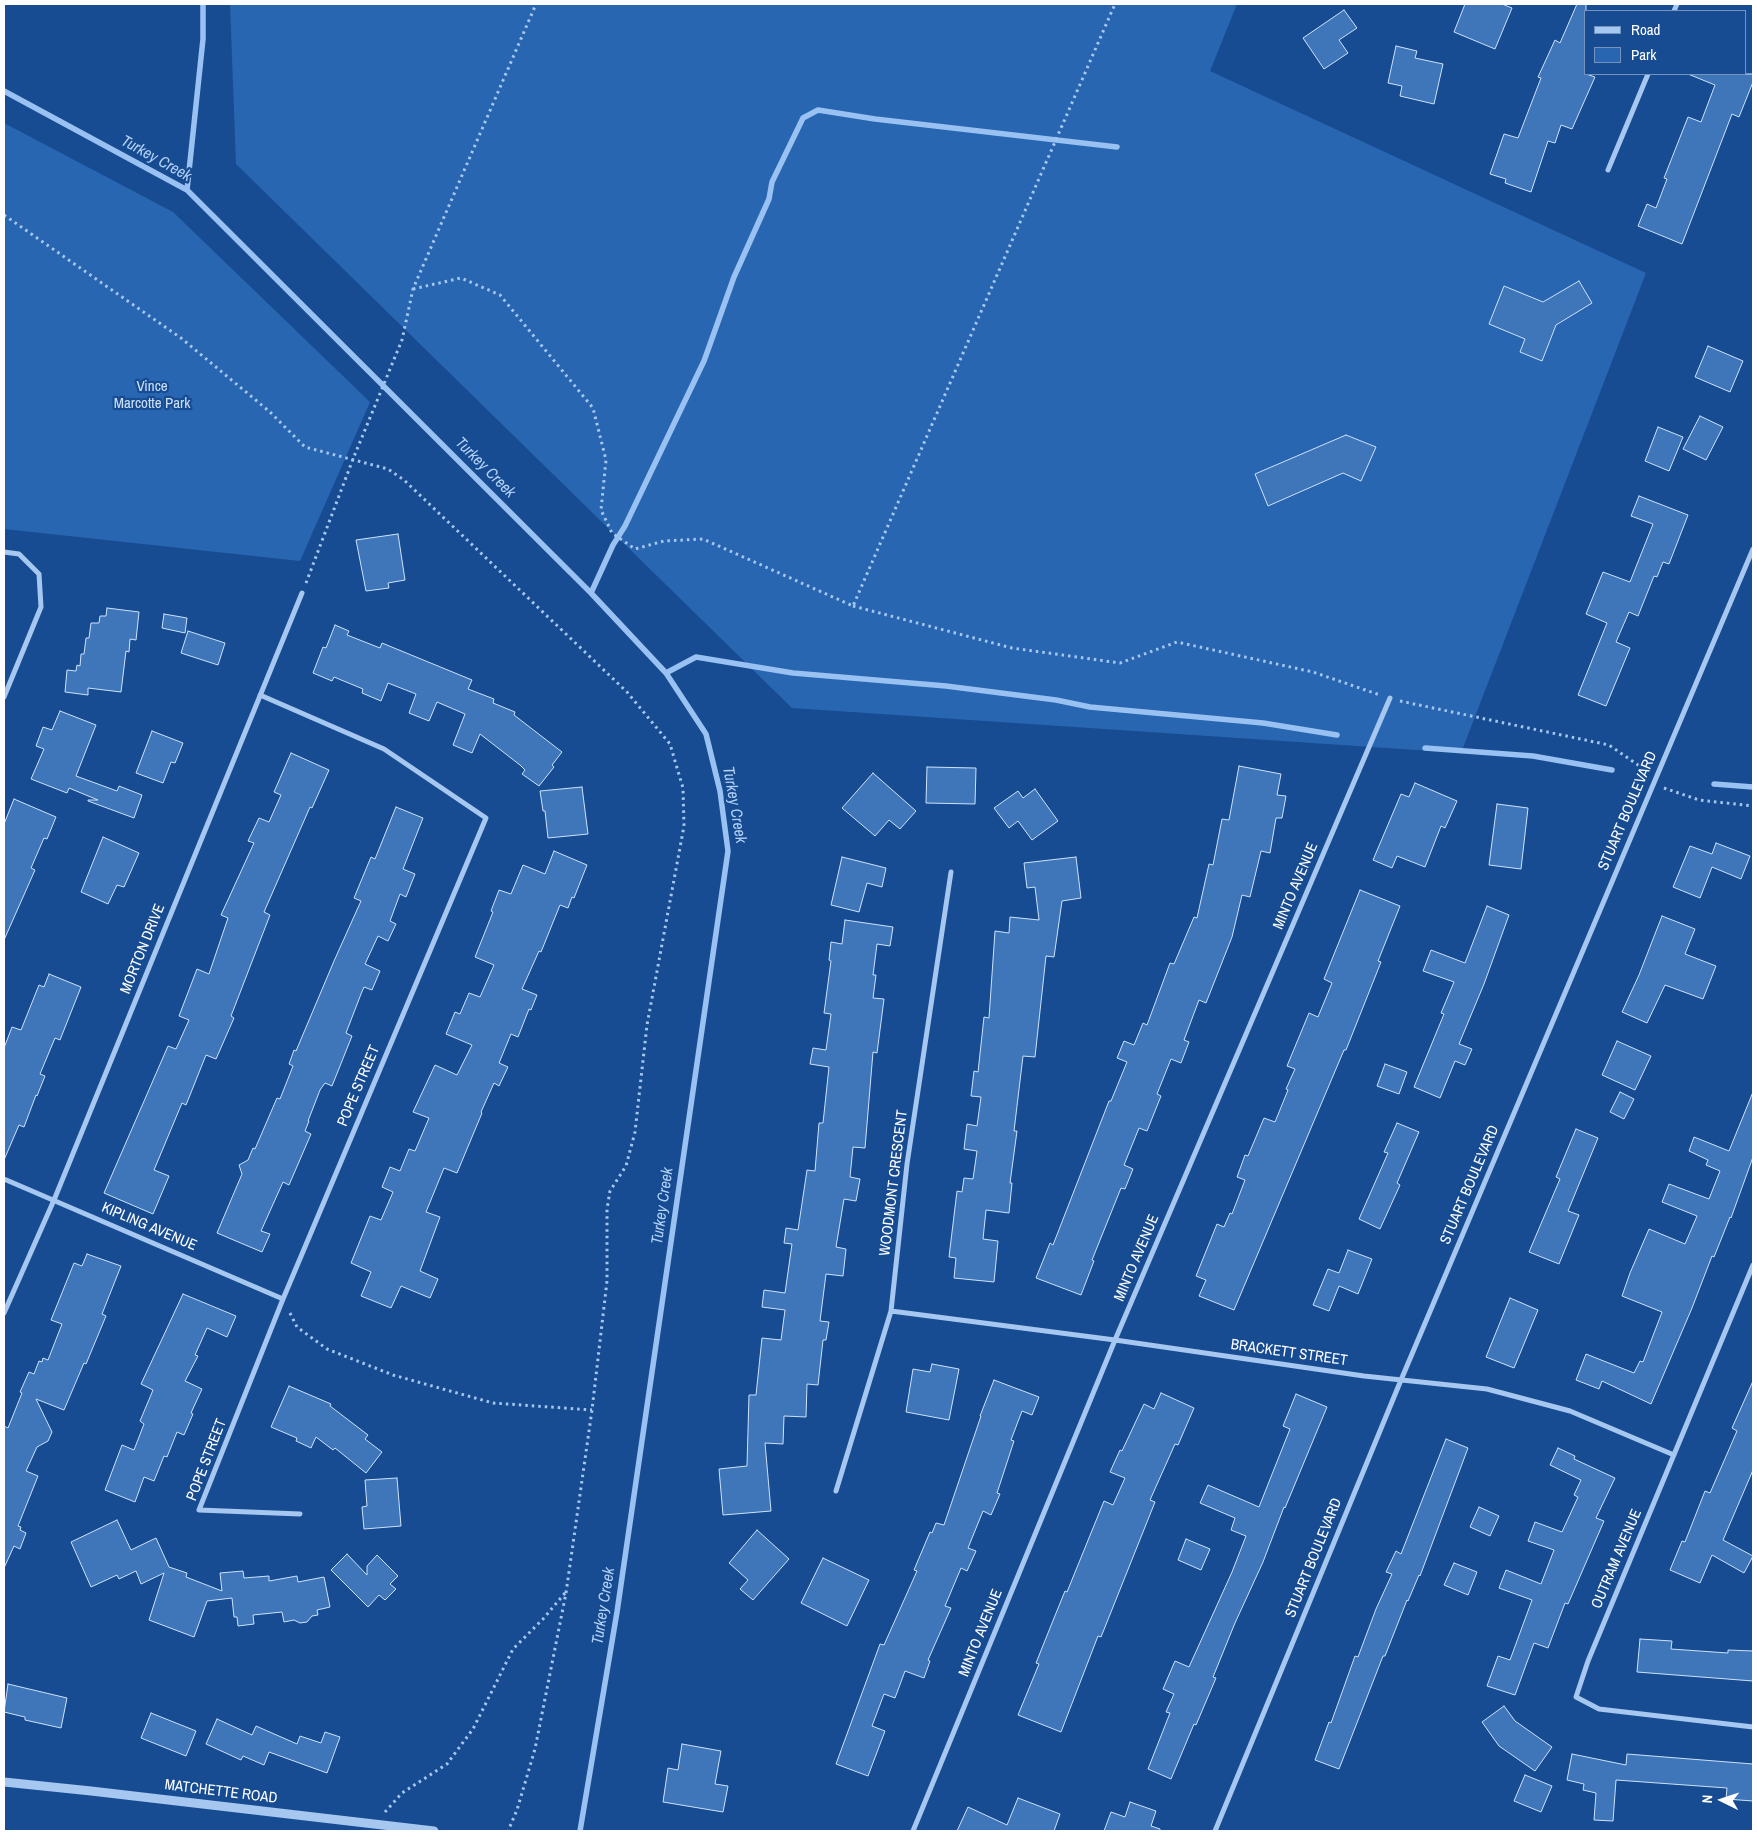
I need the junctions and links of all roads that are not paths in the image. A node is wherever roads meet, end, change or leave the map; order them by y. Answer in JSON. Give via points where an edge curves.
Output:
{"nodes":[{"id":1,"x":1648,"y":75,"type":"edge"},
{"id":2,"x":1608,"y":170,"type":"dead end"},
{"id":3,"x":1753,"y":549,"type":"edge"},
{"id":4,"x":4,"y":552,"type":"edge"},
{"id":5,"x":302,"y":593,"type":"road end"},
{"id":6,"x":260,"y":695,"type":"junction"},
{"id":7,"x":4,"y":697,"type":"edge"},
{"id":8,"x":1390,"y":698,"type":"road end"},
{"id":9,"x":951,"y":872,"type":"dead end"},
{"id":10,"x":4,"y":1179,"type":"edge"},
{"id":11,"x":54,"y":1200,"type":"junction"},
{"id":12,"x":1753,"y":1265,"type":"edge"},
{"id":13,"x":283,"y":1299,"type":"junction"},
{"id":14,"x":890,"y":1311,"type":"junction"},
{"id":15,"x":4,"y":1313,"type":"edge"},
{"id":16,"x":1115,"y":1340,"type":"junction"},
{"id":17,"x":1402,"y":1380,"type":"junction"},
{"id":18,"x":1674,"y":1455,"type":"junction"},
{"id":19,"x":836,"y":1491,"type":"dead end"},
{"id":20,"x":300,"y":1514,"type":"dead end"},
{"id":21,"x":1753,"y":1727,"type":"edge"},
{"id":22,"x":4,"y":1782,"type":"edge"},
{"id":23,"x":434,"y":1831,"type":"edge"},
{"id":24,"x":913,"y":1831,"type":"edge"},
{"id":25,"x":1214,"y":1831,"type":"edge"}],
"edges":[{"from":1,"to":2,"type":"street"},
{"from":3,"to":17,"type":"street","name":"STUART BOULEVARD"},
{"from":4,"to":7,"type":"street","via":[[19,554],[39,574],[41,607]]},
{"from":5,"to":6,"type":"street","name":"MORTON DRIVE"},
{"from":6,"to":11,"type":"street","name":"MORTON DRIVE"},
{"from":6,"to":13,"type":"street","name":"POPE STREET","via":[[384,749],[486,818]]},
{"from":8,"to":16,"type":"street","name":"MINTO AVENUE"},
{"from":9,"to":14,"type":"street","name":"WOODMONT CRESCENT","via":[[907,1164]]},
{"from":10,"to":11,"type":"street","name":"KIPLING AVENUE"},
{"from":11,"to":13,"type":"street","name":"KIPLING AVENUE"},
{"from":11,"to":15,"type":"street","name":"MORTON DRIVE"},
{"from":12,"to":18,"type":"street","name":"OUTRAM AVENUE"},
{"from":13,"to":20,"type":"street","name":"POPE STREET","via":[[199,1510]]},
{"from":14,"to":16,"type":"street","name":"BRACKETT STREET"},
{"from":14,"to":19,"type":"street","name":"WOODMONT CRESCENT"},
{"from":16,"to":17,"type":"street","name":"BRACKETT STREET"},
{"from":16,"to":24,"type":"street","name":"MINTO AVENUE"},
{"from":17,"to":18,"type":"street","name":"BRACKETT STREET","via":[[1487,1389],[1570,1411]]},
{"from":17,"to":25,"type":"street","name":"STUART BOULEVARD"},
{"from":18,"to":21,"type":"street","name":"OUTRAM AVENUE","via":[[1576,1697],[1599,1709]]},
{"from":22,"to":23,"type":"street","name":"MATCHETTE ROAD"}]}
